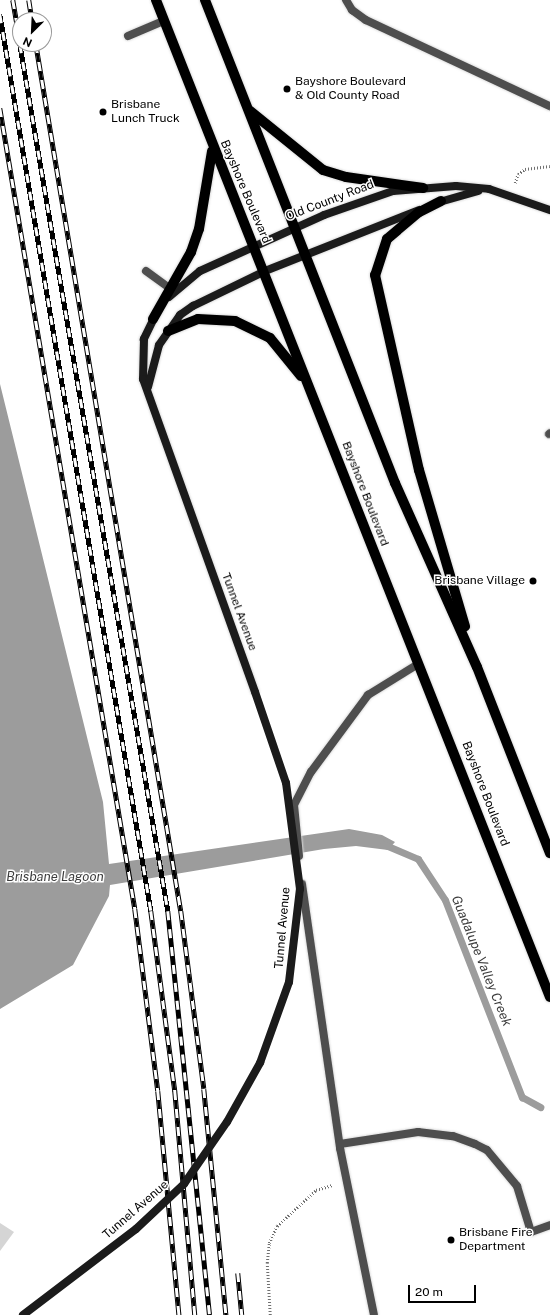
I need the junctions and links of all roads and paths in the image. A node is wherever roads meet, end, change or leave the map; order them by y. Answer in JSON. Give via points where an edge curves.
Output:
{"nodes":[{"id":1,"x":156,"y":0,"type":"edge"},
{"id":2,"x":206,"y":0,"type":"edge"},
{"id":3,"x":346,"y":0,"type":"edge"},
{"id":4,"x":164,"y":21,"type":"junction"},
{"id":5,"x":128,"y":36,"type":"dead end"},
{"id":6,"x":550,"y":106,"type":"edge"},
{"id":7,"x":248,"y":110,"type":"junction"},
{"id":8,"x":212,"y":149,"type":"junction"},
{"id":9,"x":550,"y":166,"type":"edge"},
{"id":10,"x":423,"y":188,"type":"junction"},
{"id":11,"x":489,"y":189,"type":"junction"},
{"id":12,"x":512,"y":195,"type":"junction"},
{"id":13,"x":441,"y":201,"type":"junction"},
{"id":14,"x":550,"y":210,"type":"edge"},
{"id":15,"x":295,"y":227,"type":"junction"},
{"id":16,"x":254,"y":246,"type":"junction"},
{"id":17,"x":306,"y":255,"type":"junction"},
{"id":18,"x":146,"y":271,"type":"dead end"},
{"id":19,"x":265,"y":271,"type":"junction"},
{"id":20,"x":168,"y":287,"type":"junction"},
{"id":21,"x":153,"y":319,"type":"junction"},
{"id":22,"x":168,"y":331,"type":"junction"},
{"id":23,"x":310,"y":387,"type":"junction"},
{"id":24,"x":148,"y":391,"type":"junction"},
{"id":25,"x":418,"y":664,"type":"junction"},
{"id":26,"x":477,"y":667,"type":"junction"},
{"id":27,"x":550,"y":853,"type":"edge"},
{"id":28,"x":550,"y":997,"type":"edge"},
{"id":29,"x":340,"y":1144,"type":"junction"},
{"id":30,"x":347,"y":1180,"type":"junction"},
{"id":31,"x":550,"y":1225,"type":"edge"},
{"id":32,"x":23,"y":1315,"type":"edge"},
{"id":33,"x":270,"y":1315,"type":"edge"},
{"id":34,"x":374,"y":1315,"type":"edge"}],
"edges":[{"from":1,"to":4,"type":"main road","name":"Bayshore Boulevard"},
{"from":2,"to":7,"type":"main road"},
{"from":3,"to":6,"type":"street","via":[[352,10],[366,20]]},
{"from":4,"to":5,"type":"street"},
{"from":4,"to":8,"type":"main road","name":"Bayshore Boulevard"},
{"from":7,"to":10,"type":"main road","via":[[323,170],[346,177]]},
{"from":7,"to":15,"type":"main road"},
{"from":8,"to":16,"type":"main road","name":"Bayshore Boulevard"},
{"from":8,"to":20,"type":"main road","via":[[199,229],[191,252]]},
{"from":9,"to":12,"type":"path","via":[[518,174]]},
{"from":10,"to":11,"type":"street","name":"Old County Road"},
{"from":10,"to":15,"type":"street","name":"Old County Road","via":[[362,199]]},
{"from":11,"to":12,"type":"street","name":"Old County Road"},
{"from":11,"to":13,"type":"street","name":"Old County Road"},
{"from":12,"to":14,"type":"street","name":"Old County Road"},
{"from":13,"to":17,"type":"street","name":"Old County Road"},
{"from":13,"to":26,"type":"main road","via":[[419,212],[387,239],[378,257],[375,275],[419,470]]},
{"from":15,"to":16,"type":"street","name":"Old County Road"},
{"from":15,"to":17,"type":"main road"},
{"from":16,"to":19,"type":"main road","name":"Bayshore Boulevard"},
{"from":16,"to":21,"type":"street","name":"Tunnel Avenue","via":[[180,285]]},
{"from":17,"to":19,"type":"street","name":"Old County Road"},
{"from":17,"to":26,"type":"main road","via":[[395,483]]},
{"from":18,"to":20,"type":"street"},
{"from":19,"to":22,"type":"street","name":"Tunnel Avenue","via":[[193,306],[180,315]]},
{"from":19,"to":23,"type":"main road","name":"Bayshore Boulevard"},
{"from":20,"to":21,"type":"main road"},
{"from":21,"to":24,"type":"street","name":"Tunnel Avenue","via":[[140,359]]},
{"from":22,"to":23,"type":"main road","via":[[182,323],[204,319],[235,321],[253,327],[283,351]]},
{"from":22,"to":24,"type":"street","name":"Tunnel Avenue","via":[[151,365]]},
{"from":23,"to":25,"type":"main road","name":"Bayshore Boulevard"},
{"from":24,"to":32,"type":"street","name":"Tunnel Avenue","bridge":true,"via":[[286,783],[300,889],[289,982],[260,1063],[227,1122],[184,1184],[136,1229]]},
{"from":25,"to":28,"type":"main road","name":"Bayshore Boulevard"},
{"from":25,"to":29,"type":"street","bridge":true,"via":[[368,695],[312,772],[294,805],[304,901]]},
{"from":26,"to":27,"type":"main road"},
{"from":29,"to":30,"type":"street"},
{"from":29,"to":31,"type":"street","via":[[418,1132],[453,1136],[475,1144],[487,1150],[517,1186],[532,1232]]},
{"from":30,"to":33,"type":"path","via":[[316,1190],[277,1226],[269,1243],[267,1263]]},
{"from":30,"to":34,"type":"street"}]}
